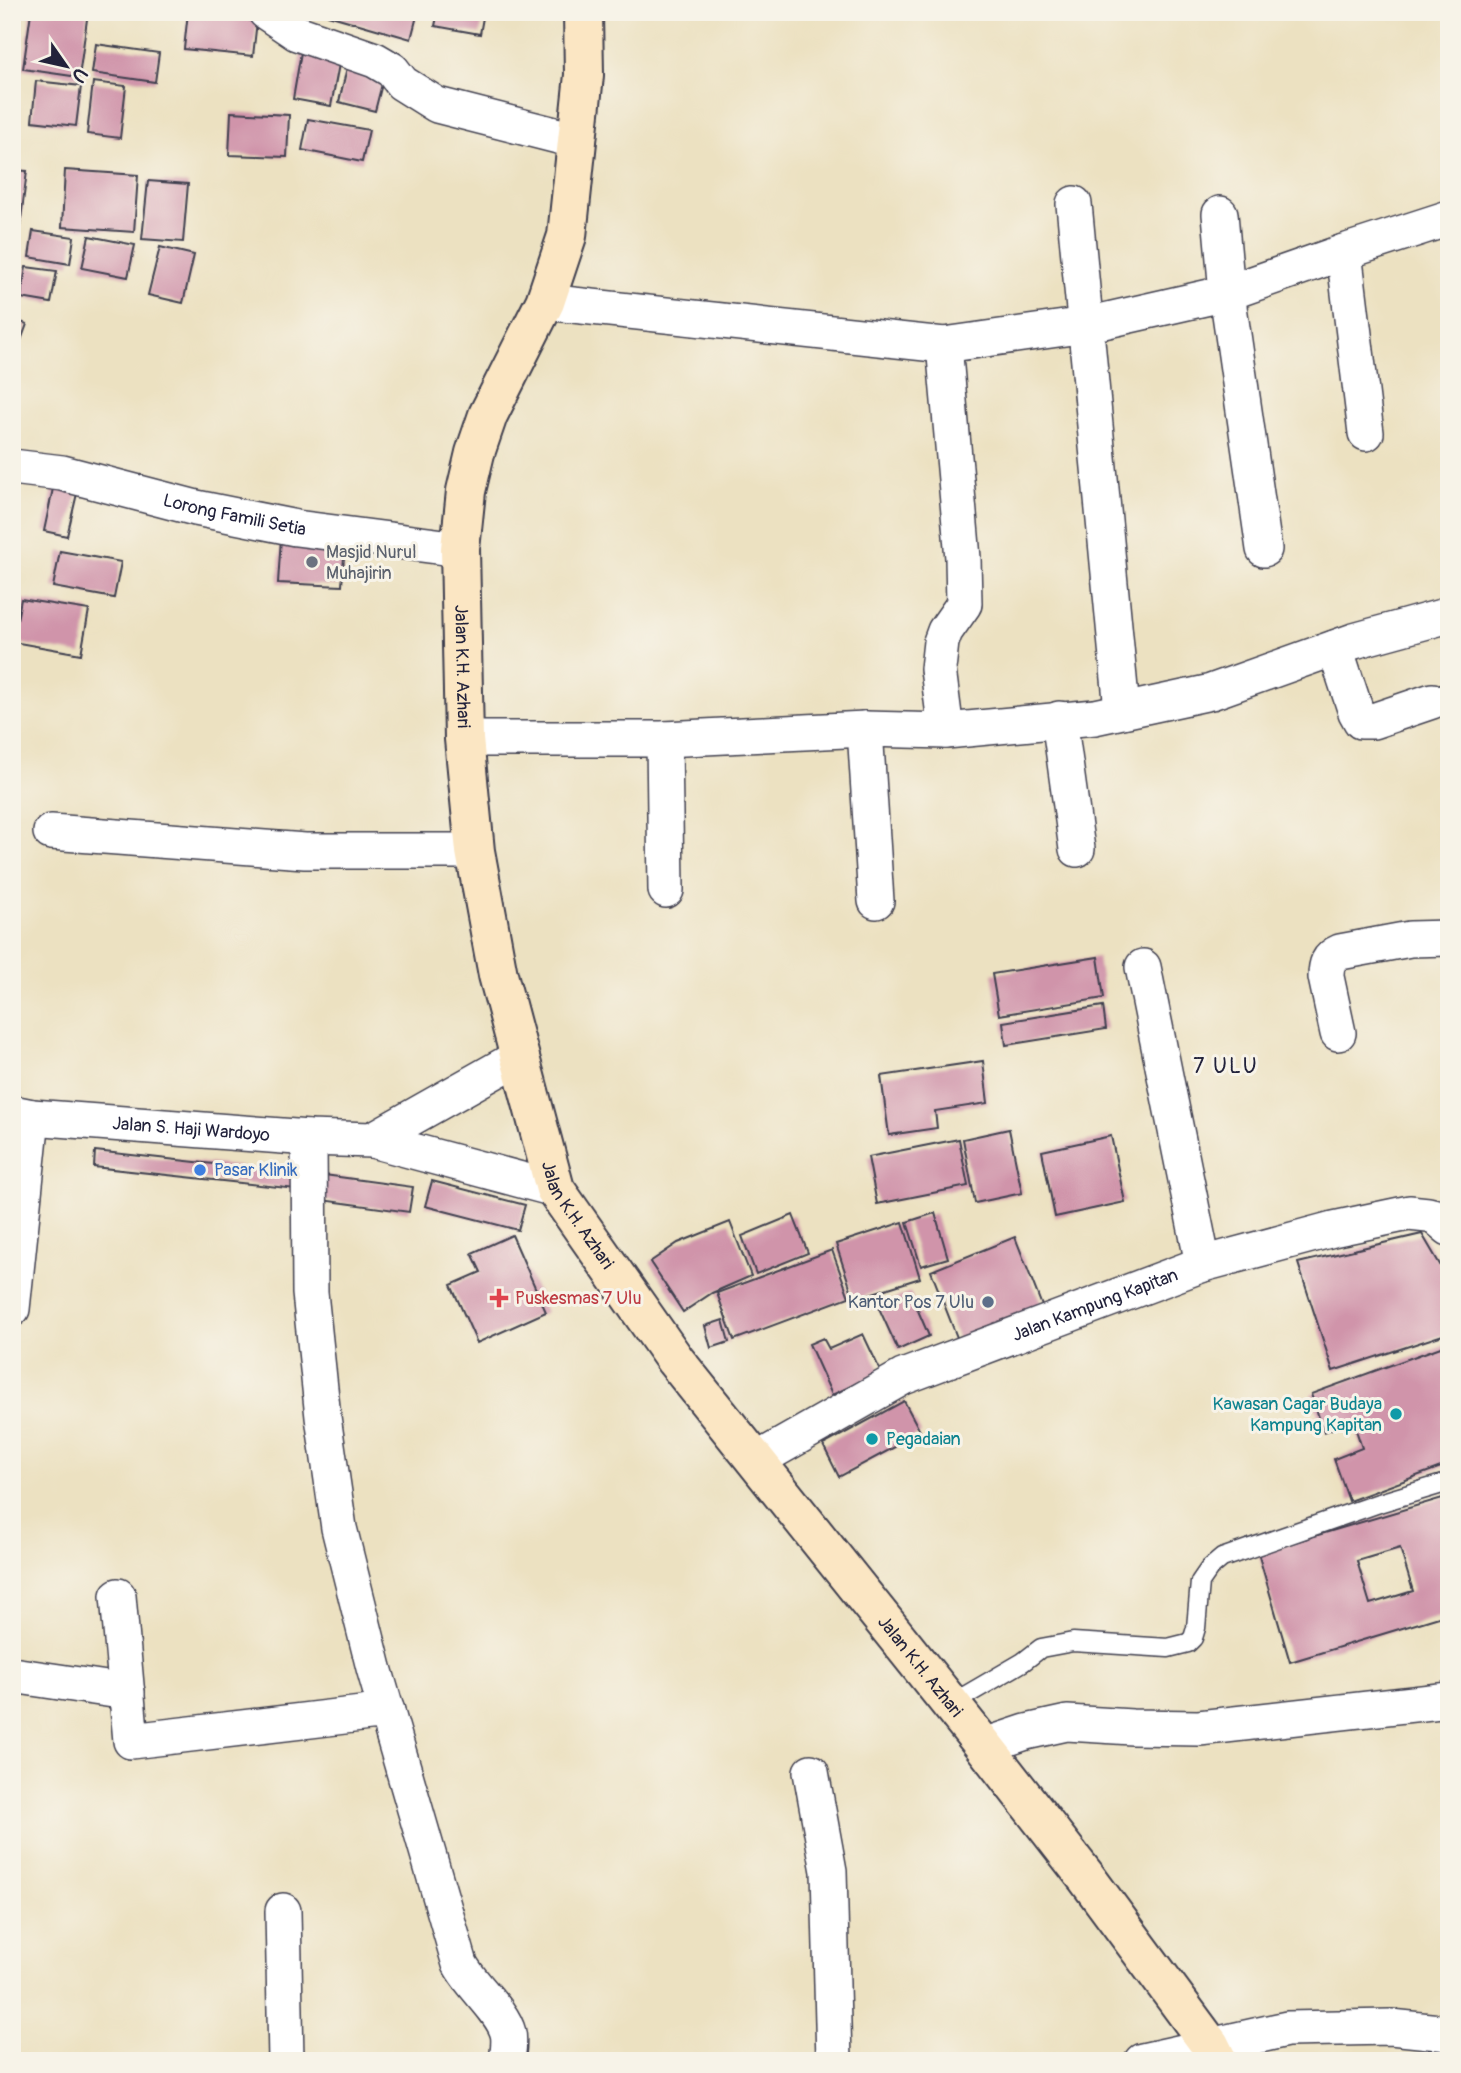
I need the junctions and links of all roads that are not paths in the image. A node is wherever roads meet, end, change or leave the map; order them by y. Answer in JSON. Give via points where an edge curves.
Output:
{"nodes":[{"id":1,"x":266,"y":12,"type":"edge"},
{"id":2,"x":583,"y":12,"type":"edge"},
{"id":3,"x":578,"y":141,"type":"junction"},
{"id":4,"x":1074,"y":204,"type":"dead end"},
{"id":5,"x":1220,"y":214,"type":"dead end"},
{"id":6,"x":1449,"y":218,"type":"edge"},
{"id":7,"x":1344,"y":252,"type":"junction"},
{"id":8,"x":550,"y":288,"type":"junction"},
{"id":9,"x":1227,"y":293,"type":"junction"},
{"id":10,"x":1086,"y":326,"type":"junction"},
{"id":11,"x":944,"y":345,"type":"junction"},
{"id":12,"x":1367,"y":433,"type":"dead end"},
{"id":13,"x":12,"y":467,"type":"edge"},
{"id":14,"x":460,"y":549,"type":"junction"},
{"id":15,"x":1264,"y":549,"type":"dead end"},
{"id":16,"x":1449,"y":615,"type":"edge"},
{"id":17,"x":1335,"y":648,"type":"junction"},
{"id":18,"x":1432,"y":701,"type":"dead end"},
{"id":19,"x":1122,"y":710,"type":"junction"},
{"id":20,"x":1059,"y":719,"type":"junction"},
{"id":21,"x":865,"y":729,"type":"junction"},
{"id":22,"x":946,"y":731,"type":"junction"},
{"id":23,"x":464,"y":739,"type":"junction"},
{"id":24,"x":664,"y":739,"type":"junction"},
{"id":25,"x":51,"y":832,"type":"dead end"},
{"id":26,"x":1077,"y":849,"type":"dead end"},
{"id":27,"x":475,"y":851,"type":"junction"},
{"id":28,"x":666,"y":890,"type":"dead end"},
{"id":29,"x":876,"y":901,"type":"dead end"},
{"id":30,"x":1449,"y":938,"type":"edge"},
{"id":31,"x":1143,"y":967,"type":"dead end"},
{"id":32,"x":1338,"y":1033,"type":"dead end"},
{"id":33,"x":519,"y":1057,"type":"junction"},
{"id":34,"x":22,"y":1115,"type":"edge"},
{"id":35,"x":309,"y":1138,"type":"junction"},
{"id":36,"x":372,"y":1140,"type":"junction"},
{"id":37,"x":555,"y":1189,"type":"junction"},
{"id":38,"x":1449,"y":1228,"type":"edge"},
{"id":39,"x":1203,"y":1264,"type":"junction"},
{"id":40,"x":12,"y":1309,"type":"edge"},
{"id":41,"x":757,"y":1460,"type":"junction"},
{"id":42,"x":1449,"y":1482,"type":"edge"},
{"id":43,"x":118,"y":1596,"type":"dead end"},
{"id":44,"x":12,"y":1675,"type":"edge"},
{"id":45,"x":127,"y":1692,"type":"junction"},
{"id":46,"x":1449,"y":1700,"type":"edge"},
{"id":47,"x":951,"y":1704,"type":"junction"},
{"id":48,"x":387,"y":1711,"type":"junction"},
{"id":49,"x":984,"y":1745,"type":"junction"},
{"id":50,"x":810,"y":1772,"type":"dead end"},
{"id":51,"x":283,"y":1910,"type":"dead end"},
{"id":52,"x":1449,"y":2033,"type":"edge"},
{"id":53,"x":1214,"y":2053,"type":"edge"},
{"id":54,"x":285,"y":2061,"type":"edge"},
{"id":55,"x":507,"y":2061,"type":"edge"},
{"id":56,"x":834,"y":2061,"type":"edge"},
{"id":57,"x":1142,"y":2061,"type":"edge"}],
"edges":[{"from":1,"to":3,"type":"street","via":[[297,33],[384,65],[402,83],[437,105]]},
{"from":2,"to":3,"type":"street","name":"Jalan K.H. Azhari"},
{"from":3,"to":8,"type":"street","name":"Jalan K.H. Azhari","via":[[567,236]]},
{"from":4,"to":10,"type":"street"},
{"from":5,"to":9,"type":"street"},
{"from":6,"to":7,"type":"street"},
{"from":7,"to":9,"type":"street"},
{"from":7,"to":12,"type":"street"},
{"from":8,"to":11,"type":"street"},
{"from":8,"to":14,"type":"street","name":"Jalan K.H. Azhari","via":[[488,415],[466,491]]},
{"from":9,"to":10,"type":"street"},
{"from":9,"to":15,"type":"street"},
{"from":10,"to":11,"type":"street"},
{"from":10,"to":19,"type":"street"},
{"from":11,"to":22,"type":"street","via":[[964,604],[941,642],[939,676]]},
{"from":13,"to":14,"type":"street","name":"Lorong Famili Setia","via":[[62,473],[296,528]]},
{"from":14,"to":23,"type":"street","name":"Jalan K.H. Azhari"},
{"from":16,"to":17,"type":"street"},
{"from":17,"to":18,"type":"street","via":[[1360,721],[1373,722]]},
{"from":17,"to":19,"type":"street","via":[[1211,692]]},
{"from":19,"to":20,"type":"street"},
{"from":20,"to":22,"type":"street"},
{"from":20,"to":26,"type":"street"},
{"from":21,"to":22,"type":"street"},
{"from":21,"to":24,"type":"street"},
{"from":21,"to":29,"type":"street"},
{"from":23,"to":24,"type":"street"},
{"from":23,"to":27,"type":"street","name":"Jalan K.H. Azhari"},
{"from":24,"to":28,"type":"street"},
{"from":25,"to":27,"type":"street","via":[[305,851]]},
{"from":27,"to":33,"type":"street","name":"Jalan K.H. Azhari"},
{"from":30,"to":32,"type":"street","via":[[1409,939],[1332,957],[1326,977]]},
{"from":31,"to":39,"type":"street"},
{"from":33,"to":36,"type":"street"},
{"from":33,"to":37,"type":"street","name":"Jalan K.H. Azhari"},
{"from":34,"to":35,"type":"street","name":"Jalan S. Haji Wardoyo"},
{"from":34,"to":40,"type":"street"},
{"from":35,"to":36,"type":"street","name":"Jalan S. Haji Wardoyo"},
{"from":35,"to":48,"type":"street","via":[[310,1293],[323,1417],[339,1528]]},
{"from":36,"to":37,"type":"street","name":"Jalan S. Haji Wardoyo"},
{"from":37,"to":41,"type":"street","name":"Jalan K.H. Azhari","via":[[676,1360]]},
{"from":38,"to":39,"type":"street","name":"Jalan Kampung Kapitan","via":[[1436,1217],[1409,1213]]},
{"from":39,"to":41,"type":"street","name":"Jalan Kampung Kapitan","via":[[903,1377]]},
{"from":41,"to":47,"type":"street","name":"Jalan K.H. Azhari"},
{"from":42,"to":47,"type":"lane","via":[[1222,1558],[1200,1582],[1196,1628],[1188,1643],[1168,1648],[1073,1642],[1041,1648]]},
{"from":43,"to":45,"type":"street"},
{"from":44,"to":45,"type":"street"},
{"from":45,"to":48,"type":"street","via":[[131,1741]]},
{"from":46,"to":49,"type":"street","via":[[1199,1728],[1068,1723]]},
{"from":47,"to":49,"type":"street","name":"Jalan K.H. Azhari"},
{"from":48,"to":55,"type":"street","via":[[460,1964],[504,2024],[509,2036]]},
{"from":49,"to":53,"type":"street","name":"Jalan K.H. Azhari"},
{"from":50,"to":56,"type":"street","via":[[829,1871]]},
{"from":51,"to":54,"type":"street"},
{"from":52,"to":53,"type":"street","via":[[1391,2027],[1287,2029]]},
{"from":53,"to":57,"type":"street"}]}
